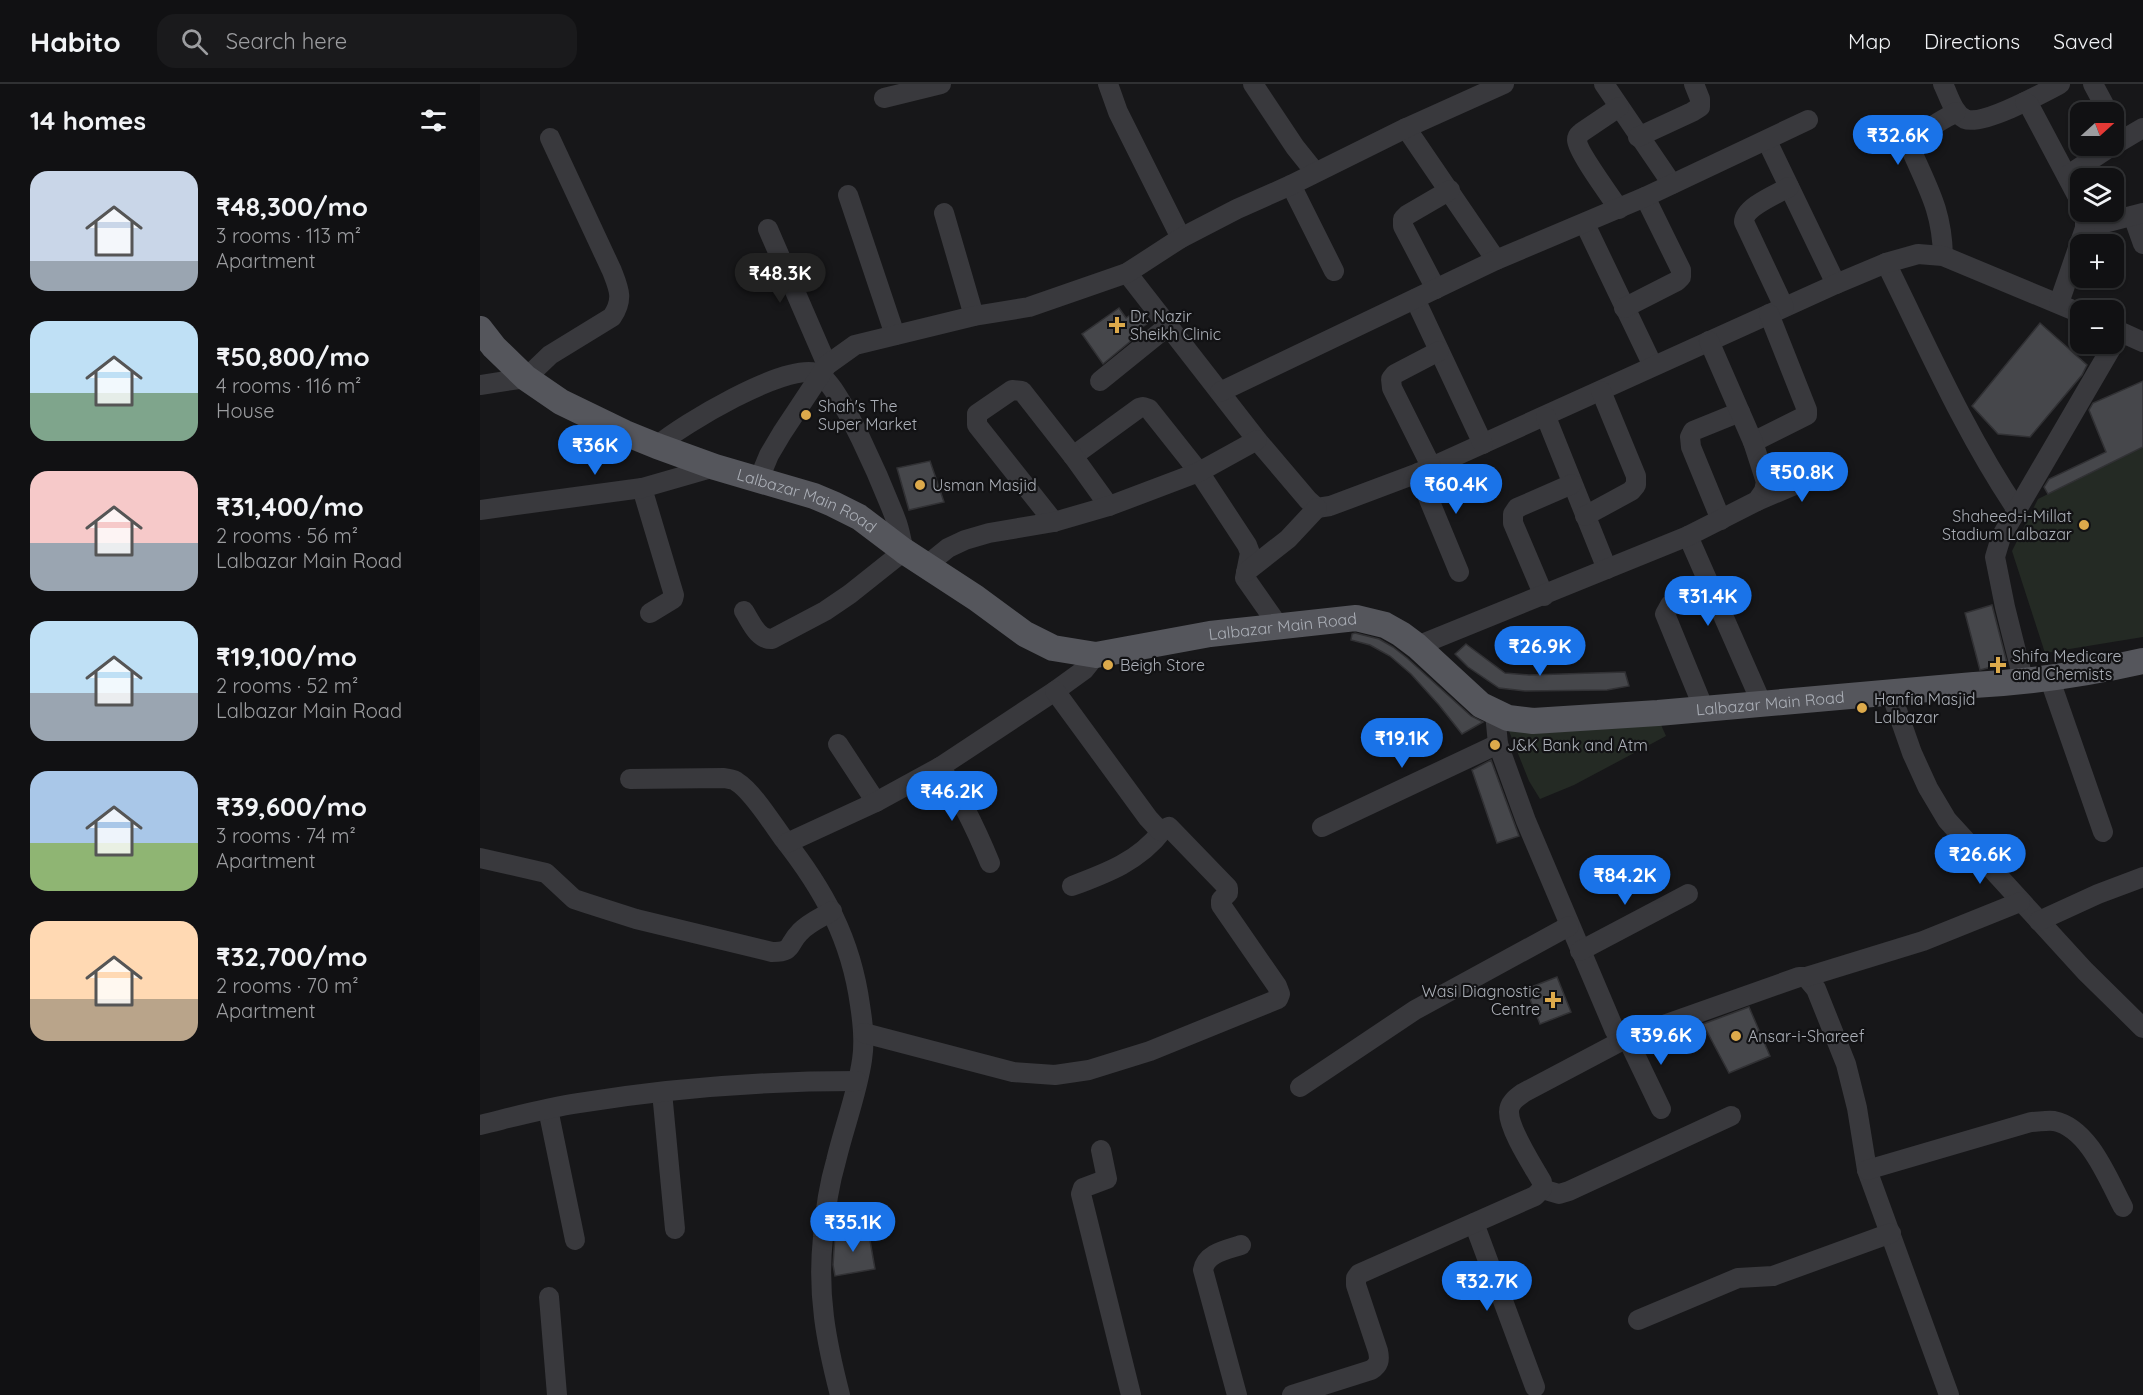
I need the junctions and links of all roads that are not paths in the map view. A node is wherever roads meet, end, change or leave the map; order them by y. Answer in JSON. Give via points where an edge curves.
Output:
{"nodes":[{"id":1,"x":941,"y":84,"type":"edge"},
{"id":2,"x":1108,"y":84,"type":"edge"},
{"id":3,"x":1253,"y":84,"type":"edge"},
{"id":4,"x":1504,"y":84,"type":"edge"},
{"id":5,"x":1604,"y":84,"type":"edge"},
{"id":6,"x":1694,"y":84,"type":"edge"},
{"id":7,"x":1943,"y":84,"type":"edge"},
{"id":8,"x":2060,"y":84,"type":"edge"},
{"id":9,"x":2092,"y":84,"type":"edge"},
{"id":10,"x":1475,"y":90,"type":"edge"},
{"id":11,"x":884,"y":98,"type":"dead end"},
{"id":12,"x":2025,"y":102,"type":"junction"},
{"id":13,"x":2102,"y":102,"type":"edge"},
{"id":14,"x":1619,"y":107,"type":"junction"},
{"id":15,"x":1956,"y":112,"type":"junction"},
{"id":16,"x":1808,"y":120,"type":"dead end"},
{"id":17,"x":1406,"y":128,"type":"junction"},
{"id":18,"x":2143,"y":128,"type":"edge"},
{"id":19,"x":2124,"y":135,"type":"edge"},
{"id":20,"x":1638,"y":137,"type":"junction"},
{"id":21,"x":550,"y":138,"type":"dead end"},
{"id":22,"x":1767,"y":141,"type":"junction"},
{"id":23,"x":2093,"y":156,"type":"edge"},
{"id":24,"x":1315,"y":172,"type":"junction"},
{"id":25,"x":2068,"y":175,"type":"junction"},
{"id":26,"x":2070,"y":179,"type":"edge"},
{"id":27,"x":1672,"y":184,"type":"junction"},
{"id":28,"x":1291,"y":185,"type":"junction"},
{"id":29,"x":1789,"y":187,"type":"junction"},
{"id":30,"x":1450,"y":190,"type":"junction"},
{"id":31,"x":848,"y":195,"type":"dead end"},
{"id":32,"x":1645,"y":197,"type":"junction"},
{"id":33,"x":1619,"y":209,"type":"junction"},
{"id":34,"x":945,"y":213,"type":"dead end"},
{"id":35,"x":2138,"y":215,"type":"edge"},
{"id":36,"x":2084,"y":222,"type":"edge"},
{"id":37,"x":1585,"y":224,"type":"junction"},
{"id":38,"x":768,"y":229,"type":"dead end"},
{"id":39,"x":1181,"y":238,"type":"junction"},
{"id":40,"x":2143,"y":244,"type":"edge"},
{"id":41,"x":1943,"y":256,"type":"junction"},
{"id":42,"x":1496,"y":260,"type":"junction"},
{"id":43,"x":1886,"y":263,"type":"junction"},
{"id":44,"x":1334,"y":272,"type":"dead end"},
{"id":45,"x":1127,"y":273,"type":"junction"},
{"id":46,"x":1836,"y":284,"type":"junction"},
{"id":47,"x":1436,"y":289,"type":"junction"},
{"id":48,"x":1416,"y":299,"type":"junction"},
{"id":49,"x":2059,"y":303,"type":"junction"},
{"id":50,"x":1624,"y":308,"type":"junction"},
{"id":51,"x":2070,"y":308,"type":"edge"},
{"id":52,"x":1777,"y":311,"type":"junction"},
{"id":53,"x":974,"y":316,"type":"junction"},
{"id":54,"x":1168,"y":326,"type":"junction"},
{"id":55,"x":480,"y":329,"type":"edge"},
{"id":56,"x":2124,"y":334,"type":"edge"},
{"id":57,"x":895,"y":335,"type":"junction"},
{"id":58,"x":1710,"y":341,"type":"junction"},
{"id":59,"x":2143,"y":342,"type":"edge"},
{"id":60,"x":1439,"y":351,"type":"junction"},
{"id":61,"x":2104,"y":354,"type":"edge"},
{"id":62,"x":1653,"y":366,"type":"junction"},
{"id":63,"x":824,"y":370,"type":"junction"},
{"id":64,"x":526,"y":378,"type":"junction"},
{"id":65,"x":1100,"y":381,"type":"dead end"},
{"id":66,"x":480,"y":384,"type":"edge"},
{"id":67,"x":1601,"y":391,"type":"junction"},
{"id":68,"x":1220,"y":392,"type":"junction"},
{"id":69,"x":1740,"y":412,"type":"junction"},
{"id":70,"x":1546,"y":417,"type":"junction"},
{"id":71,"x":1257,"y":440,"type":"junction"},
{"id":72,"x":1753,"y":442,"type":"junction"},
{"id":73,"x":1483,"y":444,"type":"junction"},
{"id":74,"x":657,"y":446,"type":"junction"},
{"id":75,"x":1073,"y":456,"type":"junction"},
{"id":76,"x":715,"y":467,"type":"junction"},
{"id":77,"x":1832,"y":469,"type":"dead end"},
{"id":78,"x":1425,"y":470,"type":"junction"},
{"id":79,"x":1199,"y":472,"type":"junction"},
{"id":80,"x":759,"y":479,"type":"junction"},
{"id":81,"x":1572,"y":484,"type":"junction"},
{"id":82,"x":642,"y":488,"type":"junction"},
{"id":83,"x":1757,"y":501,"type":"junction"},
{"id":84,"x":1109,"y":506,"type":"junction"},
{"id":85,"x":1317,"y":508,"type":"junction"},
{"id":86,"x":480,"y":510,"type":"edge"},
{"id":87,"x":2018,"y":510,"type":"junction"},
{"id":88,"x":1585,"y":516,"type":"junction"},
{"id":89,"x":1721,"y":520,"type":"junction"},
{"id":90,"x":1054,"y":522,"type":"junction"},
{"id":91,"x":1688,"y":536,"type":"junction"},
{"id":92,"x":904,"y":551,"type":"junction"},
{"id":93,"x":927,"y":565,"type":"junction"},
{"id":94,"x":1607,"y":569,"type":"junction"},
{"id":95,"x":1246,"y":572,"type":"junction"},
{"id":96,"x":1459,"y":572,"type":"dead end"},
{"id":97,"x":1709,"y":585,"type":"junction"},
{"id":98,"x":1544,"y":596,"type":"junction"},
{"id":99,"x":744,"y":611,"type":"dead end"},
{"id":100,"x":650,"y":613,"type":"dead end"},
{"id":101,"x":1278,"y":626,"type":"junction"},
{"id":102,"x":1418,"y":646,"type":"junction"},
{"id":103,"x":1096,"y":655,"type":"junction"},
{"id":104,"x":2143,"y":661,"type":"edge"},
{"id":105,"x":2049,"y":680,"type":"junction"},
{"id":106,"x":2024,"y":683,"type":"junction"},
{"id":107,"x":1055,"y":691,"type":"junction"},
{"id":108,"x":1891,"y":693,"type":"junction"},
{"id":109,"x":1762,"y":704,"type":"junction"},
{"id":110,"x":1704,"y":709,"type":"junction"},
{"id":111,"x":1495,"y":713,"type":"junction"},
{"id":112,"x":838,"y":744,"type":"dead end"},
{"id":113,"x":1498,"y":744,"type":"junction"},
{"id":114,"x":940,"y":767,"type":"junction"},
{"id":115,"x":630,"y":778,"type":"dead end"},
{"id":116,"x":876,"y":802,"type":"junction"},
{"id":117,"x":1322,"y":827,"type":"dead end"},
{"id":118,"x":1162,"y":831,"type":"junction"},
{"id":119,"x":2103,"y":832,"type":"dead end"},
{"id":120,"x":788,"y":843,"type":"junction"},
{"id":121,"x":480,"y":858,"type":"edge"},
{"id":122,"x":990,"y":863,"type":"dead end"},
{"id":123,"x":2143,"y":877,"type":"edge"},
{"id":124,"x":1072,"y":886,"type":"dead end"},
{"id":125,"x":1688,"y":894,"type":"dead end"},
{"id":126,"x":2020,"y":902,"type":"junction"},
{"id":127,"x":832,"y":910,"type":"junction"},
{"id":128,"x":2039,"y":921,"type":"junction"},
{"id":129,"x":1569,"y":926,"type":"junction"},
{"id":130,"x":1580,"y":951,"type":"junction"},
{"id":131,"x":1806,"y":977,"type":"junction"},
{"id":132,"x":2143,"y":1028,"type":"edge"},
{"id":133,"x":864,"y":1033,"type":"junction"},
{"id":134,"x":1627,"y":1038,"type":"junction"},
{"id":135,"x":857,"y":1082,"type":"junction"},
{"id":136,"x":1300,"y":1087,"type":"dead end"},
{"id":137,"x":663,"y":1092,"type":"junction"},
{"id":138,"x":548,"y":1109,"type":"junction"},
{"id":139,"x":1661,"y":1109,"type":"dead end"},
{"id":140,"x":1731,"y":1116,"type":"dead end"},
{"id":141,"x":480,"y":1125,"type":"edge"},
{"id":142,"x":1101,"y":1150,"type":"dead end"},
{"id":143,"x":1867,"y":1170,"type":"junction"},
{"id":144,"x":1542,"y":1189,"type":"junction"},
{"id":145,"x":2123,"y":1207,"type":"dead end"},
{"id":146,"x":1474,"y":1223,"type":"junction"},
{"id":147,"x":675,"y":1228,"type":"dead end"},
{"id":148,"x":1891,"y":1233,"type":"junction"},
{"id":149,"x":575,"y":1240,"type":"dead end"},
{"id":150,"x":1241,"y":1245,"type":"dead end"},
{"id":151,"x":549,"y":1297,"type":"dead end"},
{"id":152,"x":1638,"y":1320,"type":"dead end"},
{"id":153,"x":1535,"y":1387,"type":"dead end"},
{"id":154,"x":557,"y":1395,"type":"edge"},
{"id":155,"x":840,"y":1395,"type":"edge"},
{"id":156,"x":1131,"y":1395,"type":"edge"},
{"id":157,"x":1237,"y":1395,"type":"edge"},
{"id":158,"x":1292,"y":1395,"type":"edge"},
{"id":159,"x":1949,"y":1395,"type":"edge"}],
"edges":[{"from":1,"to":11,"type":"street"},
{"from":2,"to":39,"type":"street"},
{"from":3,"to":24,"type":"street"},
{"from":4,"to":10,"type":"street"},
{"from":5,"to":14,"type":"street"},
{"from":6,"to":20,"type":"street","via":[[1700,107]]},
{"from":7,"to":15,"type":"street"},
{"from":8,"to":12,"type":"street"},
{"from":9,"to":13,"type":"street"},
{"from":10,"to":17,"type":"street"},
{"from":12,"to":15,"type":"street","via":[[1974,121]]},
{"from":12,"to":25,"type":"street"},
{"from":14,"to":20,"type":"street"},
{"from":14,"to":33,"type":"street","via":[[1578,135],[1577,141]]},
{"from":15,"to":41,"type":"street","via":[[1917,138],[1913,146],[1938,211]]},
{"from":16,"to":22,"type":"street"},
{"from":17,"to":24,"type":"street"},
{"from":17,"to":30,"type":"street"},
{"from":18,"to":19,"type":"street"},
{"from":20,"to":27,"type":"street"},
{"from":21,"to":64,"type":"street","via":[[620,292],[618,308],[612,316],[550,356]]},
{"from":22,"to":27,"type":"street"},
{"from":22,"to":29,"type":"street"},
{"from":23,"to":25,"type":"street"},
{"from":24,"to":28,"type":"street"},
{"from":25,"to":26,"type":"street"},
{"from":27,"to":32,"type":"street"},
{"from":28,"to":39,"type":"street"},
{"from":28,"to":44,"type":"street"},
{"from":29,"to":46,"type":"street"},
{"from":29,"to":52,"type":"street","via":[[1744,216]]},
{"from":30,"to":42,"type":"street"},
{"from":30,"to":47,"type":"street","via":[[1403,219]]},
{"from":31,"to":57,"type":"street"},
{"from":32,"to":33,"type":"street"},
{"from":32,"to":50,"type":"street","via":[[1681,277]]},
{"from":33,"to":37,"type":"street"},
{"from":34,"to":53,"type":"street"},
{"from":35,"to":40,"type":"street"},
{"from":36,"to":49,"type":"street"},
{"from":37,"to":42,"type":"street"},
{"from":37,"to":50,"type":"street"},
{"from":38,"to":63,"type":"street"},
{"from":39,"to":45,"type":"street"},
{"from":41,"to":43,"type":"street","via":[[1918,254]]},
{"from":41,"to":49,"type":"street"},
{"from":42,"to":47,"type":"street"},
{"from":43,"to":46,"type":"street"},
{"from":43,"to":87,"type":"street","via":[[1949,391],[1998,482]]},
{"from":45,"to":53,"type":"street","via":[[1029,307]]},
{"from":45,"to":54,"type":"street"},
{"from":46,"to":52,"type":"street"},
{"from":47,"to":48,"type":"street"},
{"from":48,"to":60,"type":"street"},
{"from":48,"to":68,"type":"street"},
{"from":49,"to":51,"type":"street"},
{"from":50,"to":62,"type":"street"},
{"from":52,"to":58,"type":"street"},
{"from":52,"to":72,"type":"street","via":[[1807,415]]},
{"from":53,"to":57,"type":"street"},
{"from":54,"to":65,"type":"street"},
{"from":54,"to":68,"type":"street"},
{"from":55,"to":64,"type":"main road","name":"Lalbazar Main Road"},
{"from":56,"to":59,"type":"street"},
{"from":57,"to":63,"type":"street","via":[[855,345]]},
{"from":58,"to":62,"type":"street"},
{"from":58,"to":69,"type":"street"},
{"from":60,"to":73,"type":"street"},
{"from":60,"to":78,"type":"street","via":[[1391,379]]},
{"from":61,"to":87,"type":"street"},
{"from":62,"to":67,"type":"street"},
{"from":63,"to":74,"type":"street","via":[[760,386],[698,417]]},
{"from":63,"to":80,"type":"street","via":[[769,455]]},
{"from":63,"to":92,"type":"street","via":[[897,522]]},
{"from":64,"to":66,"type":"street"},
{"from":64,"to":74,"type":"main road","name":"Lalbazar Main Road","via":[[561,402]]},
{"from":67,"to":70,"type":"street"},
{"from":67,"to":88,"type":"street","via":[[1636,476],[1636,485]]},
{"from":68,"to":71,"type":"street"},
{"from":69,"to":72,"type":"street"},
{"from":69,"to":89,"type":"street","via":[[1693,431],[1690,437]]},
{"from":70,"to":73,"type":"street"},
{"from":70,"to":81,"type":"street"},
{"from":71,"to":79,"type":"street"},
{"from":71,"to":85,"type":"street"},
{"from":72,"to":83,"type":"street","via":[[1766,482]]},
{"from":73,"to":78,"type":"street"},
{"from":74,"to":76,"type":"main road","name":"Lalbazar Main Road"},
{"from":75,"to":79,"type":"street","via":[[1143,407],[1149,409]]},
{"from":75,"to":84,"type":"street"},
{"from":75,"to":90,"type":"street","via":[[1022,391],[1012,390],[977,414],[977,425]]},
{"from":76,"to":80,"type":"main road","name":"Lalbazar Main Road"},
{"from":76,"to":82,"type":"street"},
{"from":77,"to":83,"type":"street"},
{"from":78,"to":85,"type":"street"},
{"from":78,"to":96,"type":"street"},
{"from":79,"to":84,"type":"street"},
{"from":79,"to":95,"type":"street","via":[[1247,545],[1250,553]]},
{"from":80,"to":92,"type":"main road","name":"Lalbazar Main Road","via":[[833,504],[859,517]]},
{"from":81,"to":88,"type":"street"},
{"from":81,"to":98,"type":"street","via":[[1517,508],[1513,514],[1513,523]]},
{"from":82,"to":86,"type":"street"},
{"from":82,"to":100,"type":"street","via":[[674,595]]},
{"from":83,"to":89,"type":"street"},
{"from":84,"to":90,"type":"street"},
{"from":85,"to":95,"type":"street","via":[[1288,539]]},
{"from":87,"to":106,"type":"street","via":[[2001,537],[1995,557]]},
{"from":88,"to":94,"type":"street"},
{"from":89,"to":91,"type":"street"},
{"from":90,"to":93,"type":"street","via":[[989,532],[965,540]]},
{"from":91,"to":94,"type":"street"},
{"from":91,"to":97,"type":"street"},
{"from":92,"to":93,"type":"main road","name":"Lalbazar Main Road"},
{"from":92,"to":99,"type":"street","via":[[825,611],[772,639],[761,637]]},
{"from":93,"to":103,"type":"main road","name":"Lalbazar Main Road","via":[[1025,634],[1053,648]]},
{"from":94,"to":98,"type":"street"},
{"from":95,"to":101,"type":"street","via":[[1248,584]]},
{"from":97,"to":109,"type":"street"},
{"from":97,"to":110,"type":"street","via":[[1670,605],[1665,614]]},
{"from":98,"to":102,"type":"street"},
{"from":101,"to":102,"type":"main road","name":"Lalbazar Main Road","via":[[1356,618],[1385,625]]},
{"from":101,"to":103,"type":"main road","name":"Lalbazar Main Road"},
{"from":102,"to":111,"type":"main road","name":"Lalbazar Main Road","via":[[1474,699]]},
{"from":103,"to":107,"type":"street","via":[[1084,670]]},
{"from":104,"to":105,"type":"main road","name":"Lalbazar Main Road"},
{"from":105,"to":106,"type":"main road","name":"Lalbazar Main Road"},
{"from":105,"to":119,"type":"street"},
{"from":106,"to":108,"type":"main road","name":"Lalbazar Main Road"},
{"from":107,"to":114,"type":"street"},
{"from":107,"to":118,"type":"street","via":[[1148,818]]},
{"from":108,"to":109,"type":"main road","name":"Lalbazar Main Road"},
{"from":108,"to":126,"type":"street","via":[[1912,753],[1947,820]]},
{"from":109,"to":110,"type":"main road","name":"Lalbazar Main Road"},
{"from":110,"to":111,"type":"main road","name":"Lalbazar Main Road","via":[[1533,721]]},
{"from":111,"to":113,"type":"street"},
{"from":112,"to":116,"type":"street"},
{"from":113,"to":117,"type":"street"},
{"from":113,"to":129,"type":"street"},
{"from":114,"to":116,"type":"street"},
{"from":114,"to":122,"type":"street","via":[[971,818]]},
{"from":115,"to":120,"type":"street","via":[[736,780]]},
{"from":116,"to":120,"type":"street"},
{"from":118,"to":124,"type":"street","via":[[1128,863]]},
{"from":118,"to":133,"type":"street","via":[[1169,827],[1228,888],[1221,904],[1277,986],[1278,999],[1149,1051],[1089,1070],[1055,1075],[1013,1072]]},
{"from":120,"to":127,"type":"street"},
{"from":121,"to":127,"type":"street","via":[[546,873],[574,899],[586,903],[772,952],[789,949],[800,932]]},
{"from":123,"to":128,"type":"street"},
{"from":125,"to":130,"type":"street"},
{"from":126,"to":128,"type":"street"},
{"from":126,"to":131,"type":"street","via":[[1923,941]]},
{"from":127,"to":133,"type":"street","via":[[858,986]]},
{"from":128,"to":132,"type":"street"},
{"from":129,"to":130,"type":"street"},
{"from":129,"to":136,"type":"street","via":[[1415,1010]]},
{"from":130,"to":134,"type":"street","via":[[1615,1031]]},
{"from":131,"to":134,"type":"street"},
{"from":131,"to":143,"type":"street","via":[[1816,988],[1846,1064]]},
{"from":133,"to":135,"type":"street"},
{"from":134,"to":139,"type":"street"},
{"from":134,"to":144,"type":"street","via":[[1523,1093],[1511,1104],[1510,1120]]},
{"from":135,"to":137,"type":"street","via":[[754,1083]]},
{"from":135,"to":155,"type":"street","via":[[835,1164],[823,1237],[821,1278],[826,1342]]},
{"from":137,"to":138,"type":"street"},
{"from":137,"to":147,"type":"street"},
{"from":138,"to":141,"type":"street"},
{"from":138,"to":149,"type":"street"},
{"from":140,"to":144,"type":"street","via":[[1569,1191],[1559,1194]]},
{"from":142,"to":156,"type":"street","via":[[1107,1179],[1083,1188],[1081,1194]]},
{"from":143,"to":145,"type":"street","via":[[2031,1122],[2054,1121],[2085,1141]]},
{"from":143,"to":148,"type":"street"},
{"from":144,"to":146,"type":"street","via":[[1535,1196]]},
{"from":146,"to":153,"type":"street"},
{"from":146,"to":158,"type":"street","via":[[1359,1274],[1356,1285],[1378,1351],[1377,1366]]},
{"from":148,"to":152,"type":"street","via":[[1773,1276],[1738,1278]]},
{"from":148,"to":159,"type":"street"},
{"from":150,"to":157,"type":"street","via":[[1211,1256],[1203,1270]]},
{"from":151,"to":154,"type":"street"}]}
